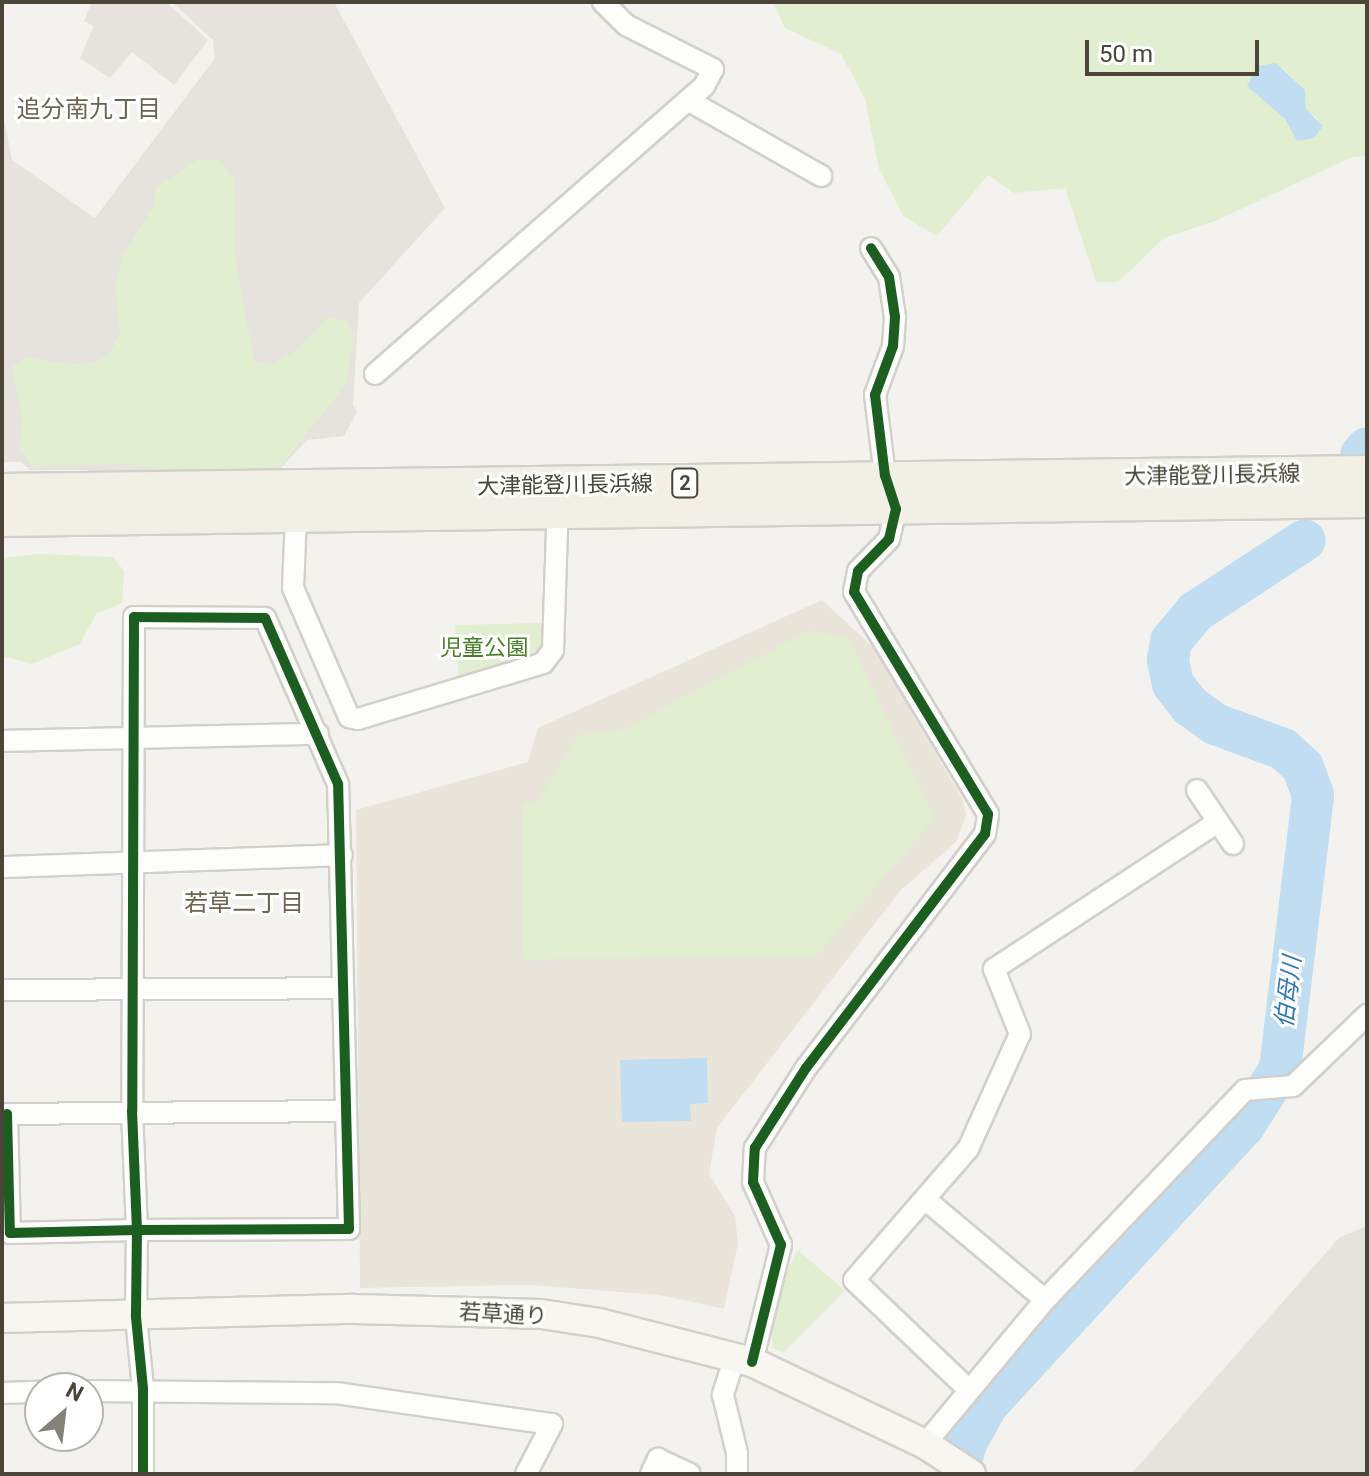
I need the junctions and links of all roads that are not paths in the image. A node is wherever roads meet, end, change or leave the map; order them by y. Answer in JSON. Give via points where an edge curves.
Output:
{"nodes":[{"id":1,"x":603,"y":2,"type":"edge"},
{"id":2,"x":691,"y":102,"type":"junction"},
{"id":3,"x":821,"y":176,"type":"dead end"},
{"id":4,"x":871,"y":248,"type":"dead end"},
{"id":5,"x":375,"y":374,"type":"dead end"},
{"id":6,"x":1367,"y":472,"type":"edge"},
{"id":7,"x":885,"y":476,"type":"junction"},
{"id":8,"x":2,"y":490,"type":"edge"},
{"id":9,"x":558,"y":499,"type":"junction"},
{"id":10,"x":1367,"y":501,"type":"edge"},
{"id":11,"x":896,"y":509,"type":"junction"},
{"id":12,"x":296,"y":516,"type":"junction"},
{"id":13,"x":2,"y":520,"type":"edge"},
{"id":14,"x":318,"y":734,"type":"junction"},
{"id":15,"x":131,"y":740,"type":"junction"},
{"id":16,"x":2,"y":741,"type":"edge"},
{"id":17,"x":1197,"y":790,"type":"dead end"},
{"id":18,"x":1218,"y":822,"type":"junction"},
{"id":19,"x":1233,"y":844,"type":"dead end"},
{"id":20,"x":342,"y":855,"type":"junction"},
{"id":21,"x":133,"y":865,"type":"junction"},
{"id":22,"x":2,"y":867,"type":"edge"},
{"id":23,"x":343,"y":988,"type":"junction"},
{"id":24,"x":2,"y":990,"type":"edge"},
{"id":25,"x":136,"y":990,"type":"junction"},
{"id":26,"x":1367,"y":1015,"type":"edge"},
{"id":27,"x":132,"y":1111,"type":"junction"},
{"id":28,"x":346,"y":1111,"type":"junction"},
{"id":29,"x":5,"y":1114,"type":"edge"},
{"id":30,"x":926,"y":1200,"type":"junction"},
{"id":31,"x":137,"y":1230,"type":"junction"},
{"id":32,"x":1045,"y":1300,"type":"junction"},
{"id":33,"x":136,"y":1317,"type":"junction"},
{"id":34,"x":2,"y":1318,"type":"edge"},
{"id":35,"x":744,"y":1359,"type":"junction"},
{"id":36,"x":143,"y":1389,"type":"junction"},
{"id":37,"x":104,"y":1390,"type":"edge"},
{"id":38,"x":969,"y":1390,"type":"junction"},
{"id":39,"x":24,"y":1392,"type":"edge"},
{"id":40,"x":2,"y":1393,"type":"edge"},
{"id":41,"x":936,"y":1451,"type":"junction"},
{"id":42,"x":143,"y":1474,"type":"edge"},
{"id":43,"x":526,"y":1474,"type":"edge"},
{"id":44,"x":651,"y":1474,"type":"edge"},
{"id":45,"x":690,"y":1474,"type":"edge"},
{"id":46,"x":737,"y":1474,"type":"edge"},
{"id":47,"x":971,"y":1474,"type":"edge"}],
"edges":[{"from":1,"to":2,"type":"street","via":[[626,25],[713,69]]},
{"from":2,"to":3,"type":"street"},
{"from":2,"to":5,"type":"street","via":[[670,113]]},
{"from":4,"to":7,"type":"street","via":[[889,277],[895,317],[893,346],[875,395]]},
{"from":6,"to":7,"type":"main road","name":"大津能登川長浜線","number":"2"},
{"from":7,"to":9,"type":"main road","name":"大津能登川長浜線","number":"2"},
{"from":7,"to":11,"type":"street"},
{"from":8,"to":9,"type":"main road","name":"大津能登川長浜線","number":"2"},
{"from":9,"to":11,"type":"main road","name":"大津能登川長浜線","number":"2"},
{"from":9,"to":12,"type":"main road","name":"大津能登川長浜線","number":"2"},
{"from":9,"to":12,"type":"street","via":[[553,650],[543,663],[358,719],[349,717],[293,588]]},
{"from":10,"to":11,"type":"main road","name":"大津能登川長浜線","number":"2"},
{"from":11,"to":35,"type":"street","via":[[889,539],[858,571],[854,592],[969,777],[988,814],[985,834],[806,1068],[755,1148],[753,1182],[781,1245]]},
{"from":12,"to":13,"type":"main road","name":"大津能登川長浜線","number":"2"},
{"from":14,"to":15,"type":"street"},
{"from":14,"to":15,"type":"street","via":[[265,618],[134,617]]},
{"from":14,"to":20,"type":"street","via":[[338,784]]},
{"from":15,"to":16,"type":"street"},
{"from":15,"to":21,"type":"street"},
{"from":17,"to":18,"type":"street"},
{"from":18,"to":19,"type":"street"},
{"from":18,"to":30,"type":"street","via":[[994,969],[1020,1034],[968,1149]]},
{"from":20,"to":21,"type":"street"},
{"from":20,"to":23,"type":"street"},
{"from":21,"to":22,"type":"street"},
{"from":21,"to":25,"type":"street"},
{"from":23,"to":25,"type":"street"},
{"from":23,"to":28,"type":"street"},
{"from":24,"to":25,"type":"street"},
{"from":25,"to":27,"type":"street"},
{"from":26,"to":32,"type":"street","via":[[1293,1086],[1245,1090]]},
{"from":27,"to":28,"type":"street"},
{"from":27,"to":29,"type":"street"},
{"from":27,"to":31,"type":"street"},
{"from":28,"to":31,"type":"street","via":[[349,1229]]},
{"from":29,"to":31,"type":"street","via":[[10,1233]]},
{"from":30,"to":32,"type":"street"},
{"from":30,"to":38,"type":"street","via":[[854,1285]]},
{"from":31,"to":33,"type":"street"},
{"from":32,"to":38,"type":"street"},
{"from":33,"to":34,"type":"street","name":"若草通り"},
{"from":33,"to":35,"type":"street","name":"若草通り","via":[[354,1309],[541,1314],[646,1332]]},
{"from":33,"to":36,"type":"street"},
{"from":35,"to":41,"type":"street","name":"若草通り"},
{"from":35,"to":46,"type":"street","via":[[723,1395]]},
{"from":36,"to":37,"type":"street"},
{"from":36,"to":42,"type":"street"},
{"from":36,"to":43,"type":"street","via":[[336,1393],[552,1424]]},
{"from":38,"to":41,"type":"street"},
{"from":39,"to":40,"type":"street"},
{"from":41,"to":47,"type":"street","name":"若草通り"},
{"from":44,"to":45,"type":"street","via":[[658,1459]]}]}
